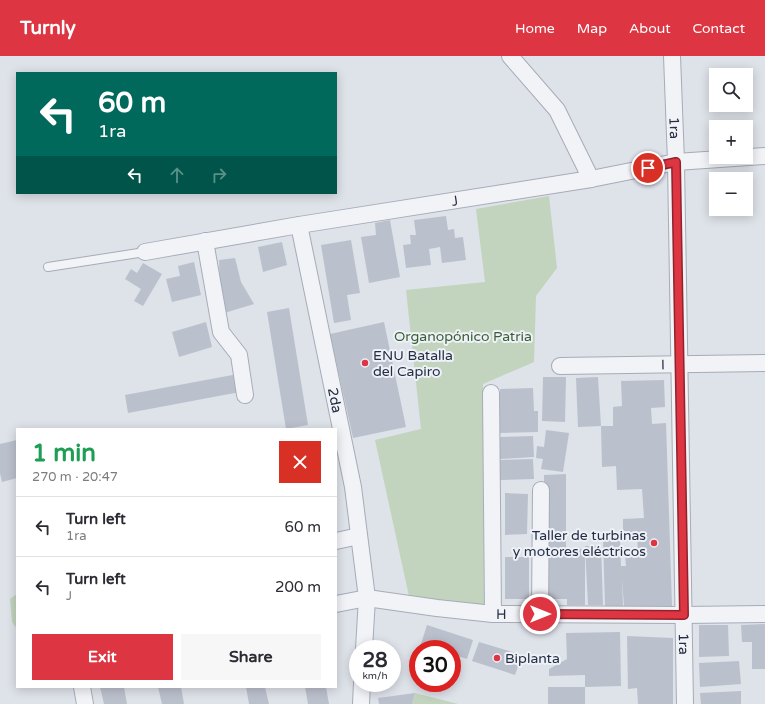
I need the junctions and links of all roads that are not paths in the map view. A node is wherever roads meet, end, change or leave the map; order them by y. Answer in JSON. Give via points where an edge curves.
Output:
{"nodes":[{"id":1,"x":510,"y":56,"type":"edge"},
{"id":2,"x":672,"y":56,"type":"edge"},
{"id":3,"x":765,"y":156,"type":"edge"},
{"id":4,"x":676,"y":162,"type":"junction"},
{"id":5,"x":591,"y":179,"type":"junction"},
{"id":6,"x":299,"y":225,"type":"junction"},
{"id":7,"x":205,"y":241,"type":"junction"},
{"id":8,"x":145,"y":252,"type":"joint"},
{"id":9,"x":48,"y":267,"type":"dead end"},
{"id":10,"x":765,"y":363,"type":"edge"},
{"id":11,"x":680,"y":364,"type":"junction"},
{"id":12,"x":560,"y":366,"type":"dead end"},
{"id":13,"x":491,"y":393,"type":"dead end"},
{"id":14,"x":245,"y":395,"type":"dead end"},
{"id":15,"x":541,"y":490,"type":"dead end"},
{"id":16,"x":359,"y":536,"type":"junction"},
{"id":17,"x":337,"y":541,"type":"edge"},
{"id":18,"x":367,"y":598,"type":"junction"},
{"id":19,"x":337,"y":604,"type":"edge"},
{"id":20,"x":493,"y":614,"type":"junction"},
{"id":21,"x":540,"y":614,"type":"junction"},
{"id":22,"x":765,"y":614,"type":"edge"},
{"id":23,"x":684,"y":615,"type":"junction"},
{"id":24,"x":365,"y":640,"type":"edge"},
{"id":25,"x":82,"y":688,"type":"edge"},
{"id":26,"x":362,"y":692,"type":"edge"},
{"id":27,"x":85,"y":704,"type":"edge"},
{"id":28,"x":361,"y":704,"type":"edge"},
{"id":29,"x":685,"y":704,"type":"edge"}],
"edges":[{"from":1,"to":5,"type":"street","via":[[557,110]]},
{"from":2,"to":4,"type":"street","name":"1ra"},
{"from":3,"to":4,"type":"street","name":"J"},
{"from":4,"to":5,"type":"street","name":"J"},
{"from":4,"to":11,"type":"street","name":"1ra"},
{"from":5,"to":6,"type":"street","name":"J"},
{"from":6,"to":7,"type":"street","name":"J"},
{"from":6,"to":16,"type":"street","name":"2da","via":[[353,487]]},
{"from":7,"to":8,"type":"street","name":"J"},
{"from":7,"to":14,"type":"street","via":[[221,332],[238,355]]},
{"from":8,"to":9,"type":"lane"},
{"from":10,"to":11,"type":"street","name":"I"},
{"from":11,"to":12,"type":"street","name":"I"},
{"from":11,"to":23,"type":"street","name":"1ra"},
{"from":13,"to":20,"type":"street"},
{"from":15,"to":21,"type":"street"},
{"from":16,"to":17,"type":"street"},
{"from":16,"to":18,"type":"street","name":"2da"},
{"from":18,"to":19,"type":"street","name":"H"},
{"from":18,"to":20,"type":"street","name":"H"},
{"from":18,"to":24,"type":"street","name":"2da"},
{"from":20,"to":21,"type":"street","name":"H"},
{"from":21,"to":23,"type":"street","name":"H"},
{"from":22,"to":23,"type":"street","name":"H"},
{"from":23,"to":29,"type":"street","name":"1ra"},
{"from":25,"to":27,"type":"street"},
{"from":26,"to":28,"type":"street"}]}
